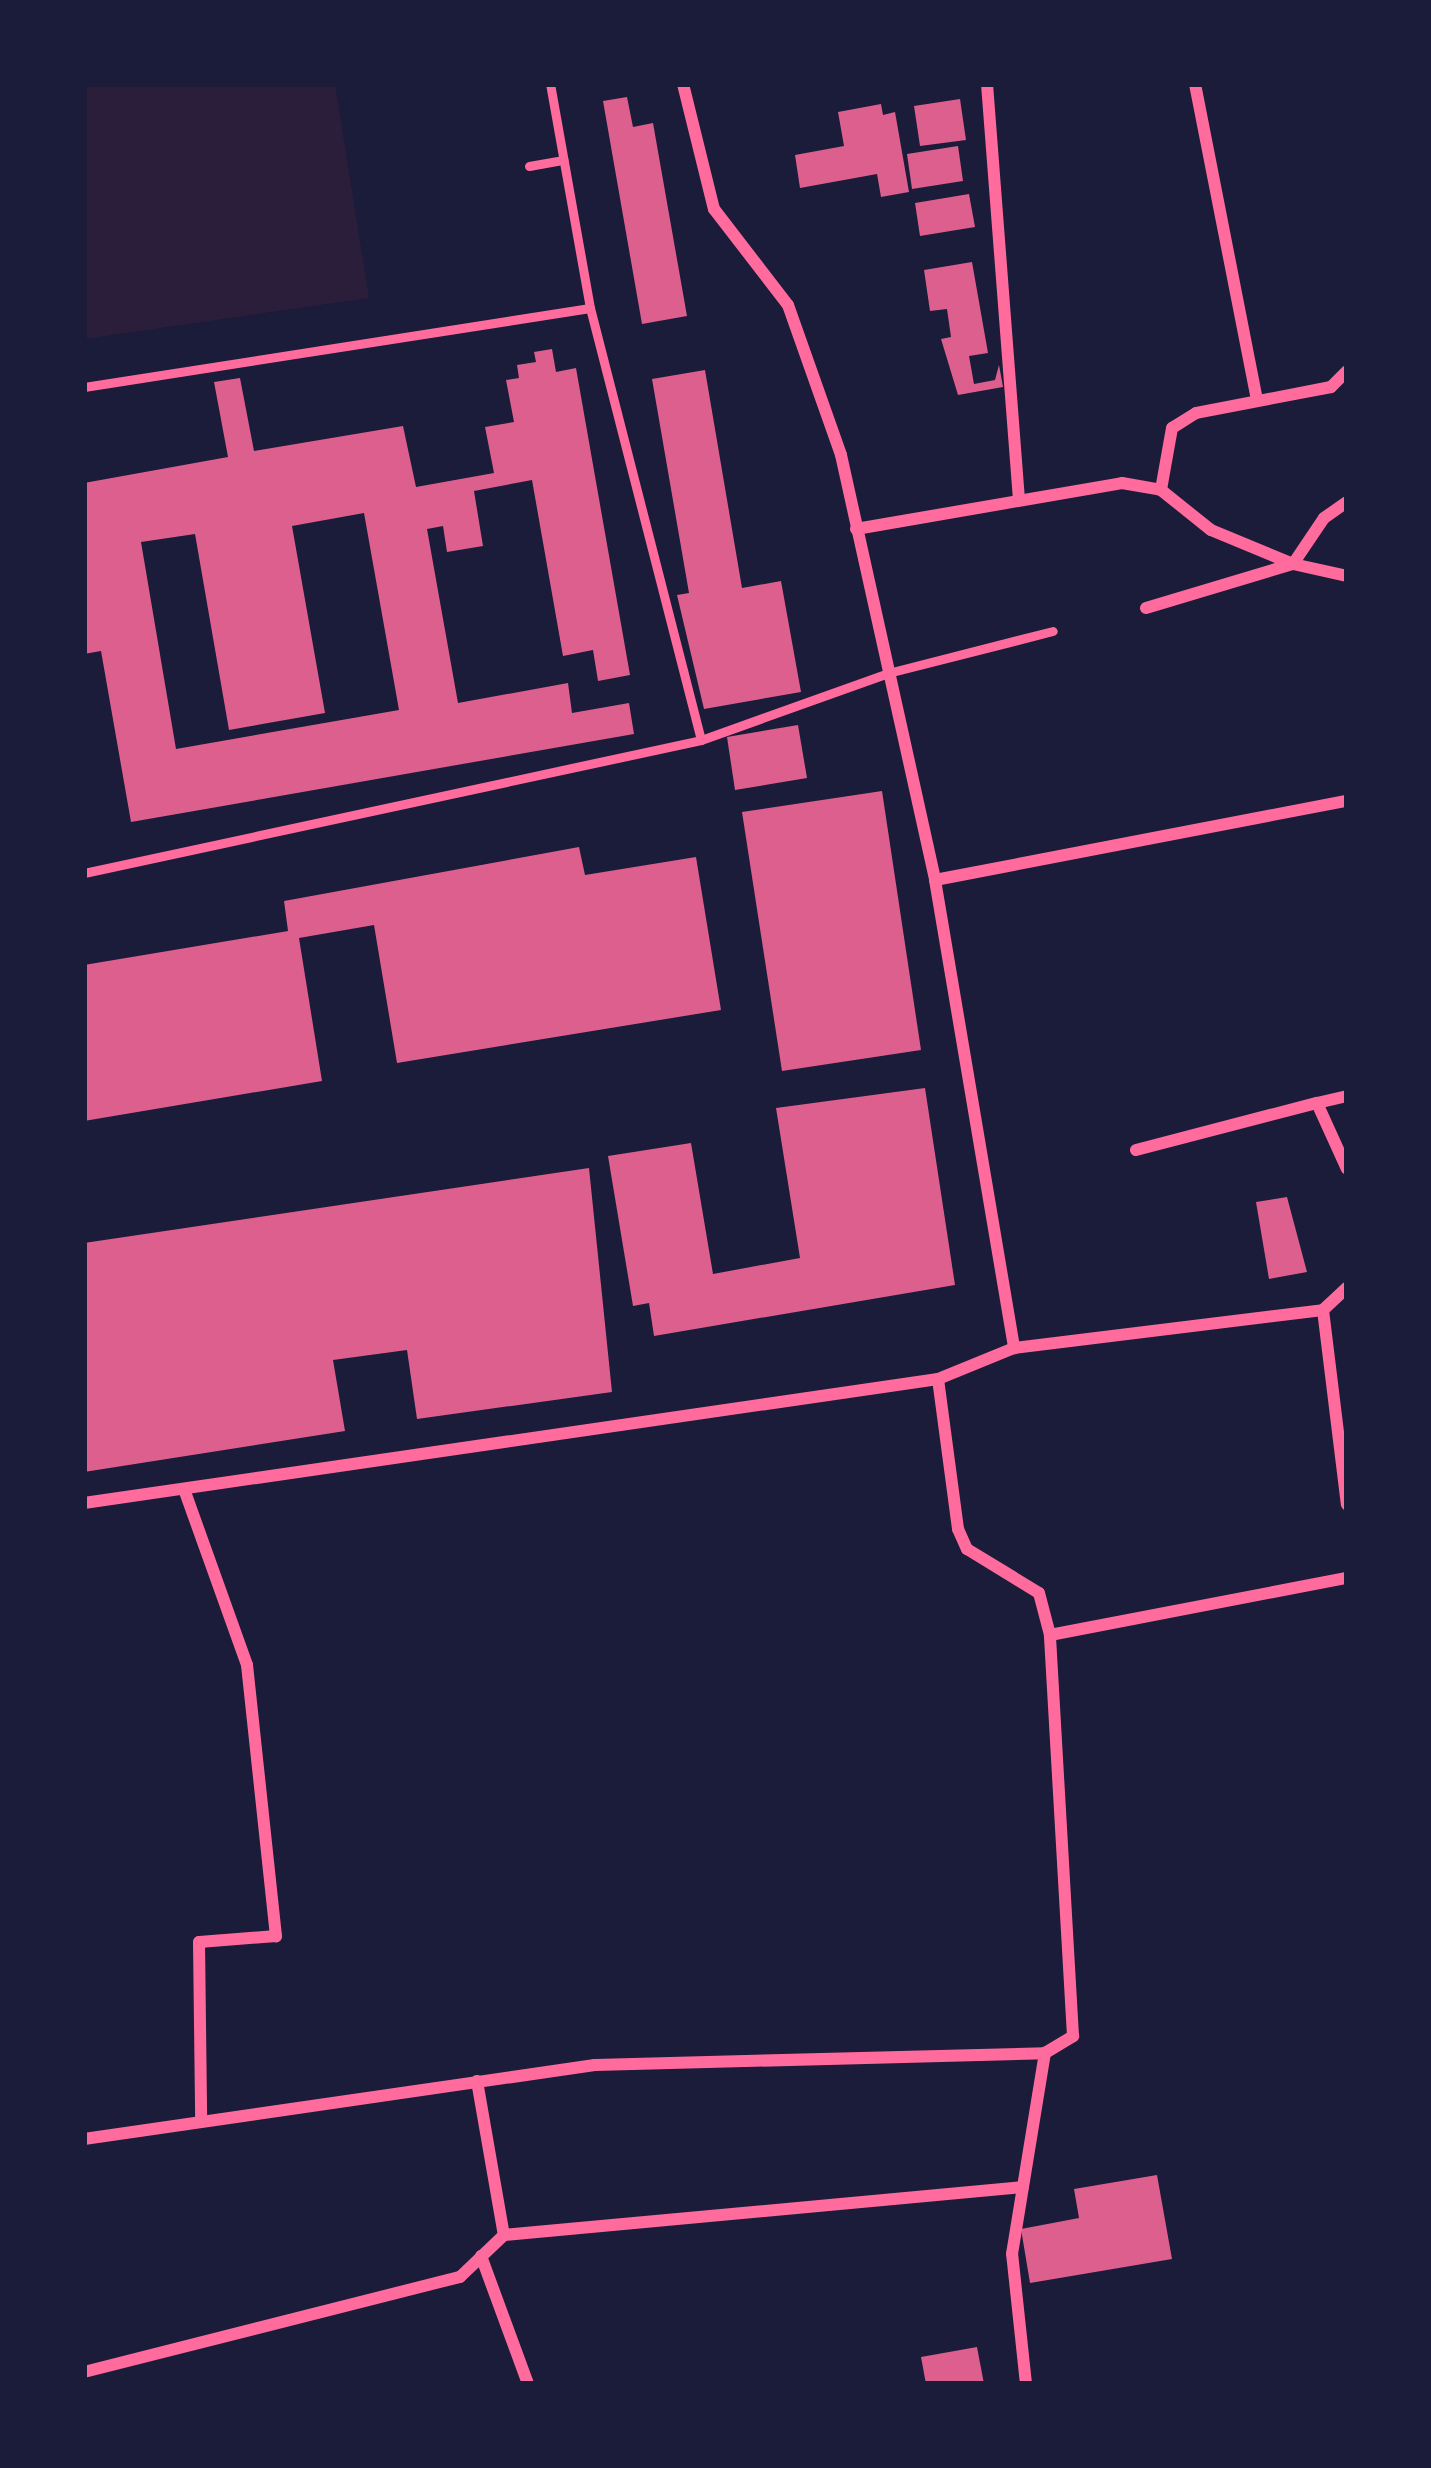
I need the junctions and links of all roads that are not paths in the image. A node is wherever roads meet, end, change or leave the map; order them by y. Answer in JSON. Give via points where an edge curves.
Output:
{"nodes":[{"id":1,"x":550,"y":84,"type":"edge"},
{"id":2,"x":683,"y":84,"type":"edge"},
{"id":3,"x":987,"y":84,"type":"edge"},
{"id":4,"x":1195,"y":84,"type":"edge"},
{"id":5,"x":563,"y":160,"type":"junction"},
{"id":6,"x":529,"y":166,"type":"dead end"},
{"id":7,"x":590,"y":308,"type":"junction"},
{"id":8,"x":1347,"y":371,"type":"edge"},
{"id":9,"x":84,"y":387,"type":"edge"},
{"id":10,"x":1256,"y":396,"type":"junction"},
{"id":11,"x":1161,"y":490,"type":"junction"},
{"id":12,"x":1019,"y":498,"type":"junction"},
{"id":13,"x":1347,"y":502,"type":"edge"},
{"id":14,"x":856,"y":529,"type":"junction"},
{"id":15,"x":1293,"y":564,"type":"junction"},
{"id":16,"x":1347,"y":576,"type":"edge"},
{"id":17,"x":1146,"y":608,"type":"dead end"},
{"id":18,"x":1053,"y":631,"type":"dead end"},
{"id":19,"x":888,"y":673,"type":"junction"},
{"id":20,"x":701,"y":740,"type":"junction"},
{"id":21,"x":1347,"y":801,"type":"edge"},
{"id":22,"x":84,"y":873,"type":"edge"},
{"id":23,"x":934,"y":880,"type":"junction"},
{"id":24,"x":1347,"y":1096,"type":"edge"},
{"id":25,"x":1317,"y":1103,"type":"junction"},
{"id":26,"x":1136,"y":1150,"type":"dead end"},
{"id":27,"x":1347,"y":1169,"type":"edge"},
{"id":28,"x":1347,"y":1288,"type":"edge"},
{"id":29,"x":1324,"y":1310,"type":"junction"},
{"id":30,"x":1014,"y":1348,"type":"junction"},
{"id":31,"x":938,"y":1379,"type":"junction"},
{"id":32,"x":184,"y":1489,"type":"junction"},
{"id":33,"x":84,"y":1502,"type":"edge"},
{"id":34,"x":1347,"y":1505,"type":"edge"},
{"id":35,"x":1347,"y":1578,"type":"edge"},
{"id":36,"x":1050,"y":1635,"type":"junction"},
{"id":37,"x":1045,"y":2053,"type":"junction"},
{"id":38,"x":477,"y":2081,"type":"junction"},
{"id":39,"x":201,"y":2118,"type":"junction"},
{"id":40,"x":84,"y":2139,"type":"edge"},
{"id":41,"x":1023,"y":2187,"type":"junction"},
{"id":42,"x":504,"y":2235,"type":"junction"},
{"id":43,"x":482,"y":2257,"type":"junction"},
{"id":44,"x":84,"y":2372,"type":"edge"},
{"id":45,"x":528,"y":2384,"type":"edge"},
{"id":46,"x":1026,"y":2384,"type":"edge"}],
"edges":[{"from":1,"to":5,"type":"lane"},
{"from":2,"to":14,"type":"street","via":[[714,208],[788,304],[841,455]]},
{"from":3,"to":12,"type":"street"},
{"from":4,"to":10,"type":"street"},
{"from":5,"to":6,"type":"lane"},
{"from":5,"to":7,"type":"lane"},
{"from":7,"to":9,"type":"lane"},
{"from":7,"to":20,"type":"lane"},
{"from":8,"to":10,"type":"street","via":[[1331,387]]},
{"from":10,"to":11,"type":"street","via":[[1196,412],[1172,428]]},
{"from":11,"to":12,"type":"street","via":[[1122,483]]},
{"from":11,"to":15,"type":"street","via":[[1211,530]]},
{"from":12,"to":14,"type":"street"},
{"from":13,"to":15,"type":"street","via":[[1324,518]]},
{"from":14,"to":19,"type":"street"},
{"from":15,"to":16,"type":"street"},
{"from":15,"to":17,"type":"street"},
{"from":18,"to":19,"type":"lane"},
{"from":19,"to":20,"type":"lane"},
{"from":19,"to":23,"type":"street"},
{"from":20,"to":22,"type":"lane"},
{"from":21,"to":23,"type":"street"},
{"from":23,"to":30,"type":"street"},
{"from":24,"to":25,"type":"street"},
{"from":25,"to":26,"type":"street"},
{"from":25,"to":27,"type":"street"},
{"from":28,"to":29,"type":"street"},
{"from":29,"to":30,"type":"street"},
{"from":29,"to":34,"type":"street"},
{"from":30,"to":31,"type":"street"},
{"from":31,"to":32,"type":"street"},
{"from":31,"to":36,"type":"street","via":[[958,1529],[967,1549],[1039,1593]]},
{"from":32,"to":33,"type":"street"},
{"from":32,"to":39,"type":"street","via":[[247,1665],[276,1936],[200,1942]]},
{"from":35,"to":36,"type":"street"},
{"from":36,"to":37,"type":"street","via":[[1073,2036]]},
{"from":37,"to":38,"type":"street","via":[[595,2065]]},
{"from":37,"to":41,"type":"street"},
{"from":38,"to":39,"type":"street"},
{"from":38,"to":42,"type":"street"},
{"from":39,"to":40,"type":"street"},
{"from":41,"to":42,"type":"street"},
{"from":41,"to":46,"type":"street","via":[[1012,2254]]},
{"from":42,"to":43,"type":"street"},
{"from":43,"to":44,"type":"street","via":[[460,2277]]},
{"from":43,"to":45,"type":"street"}]}
